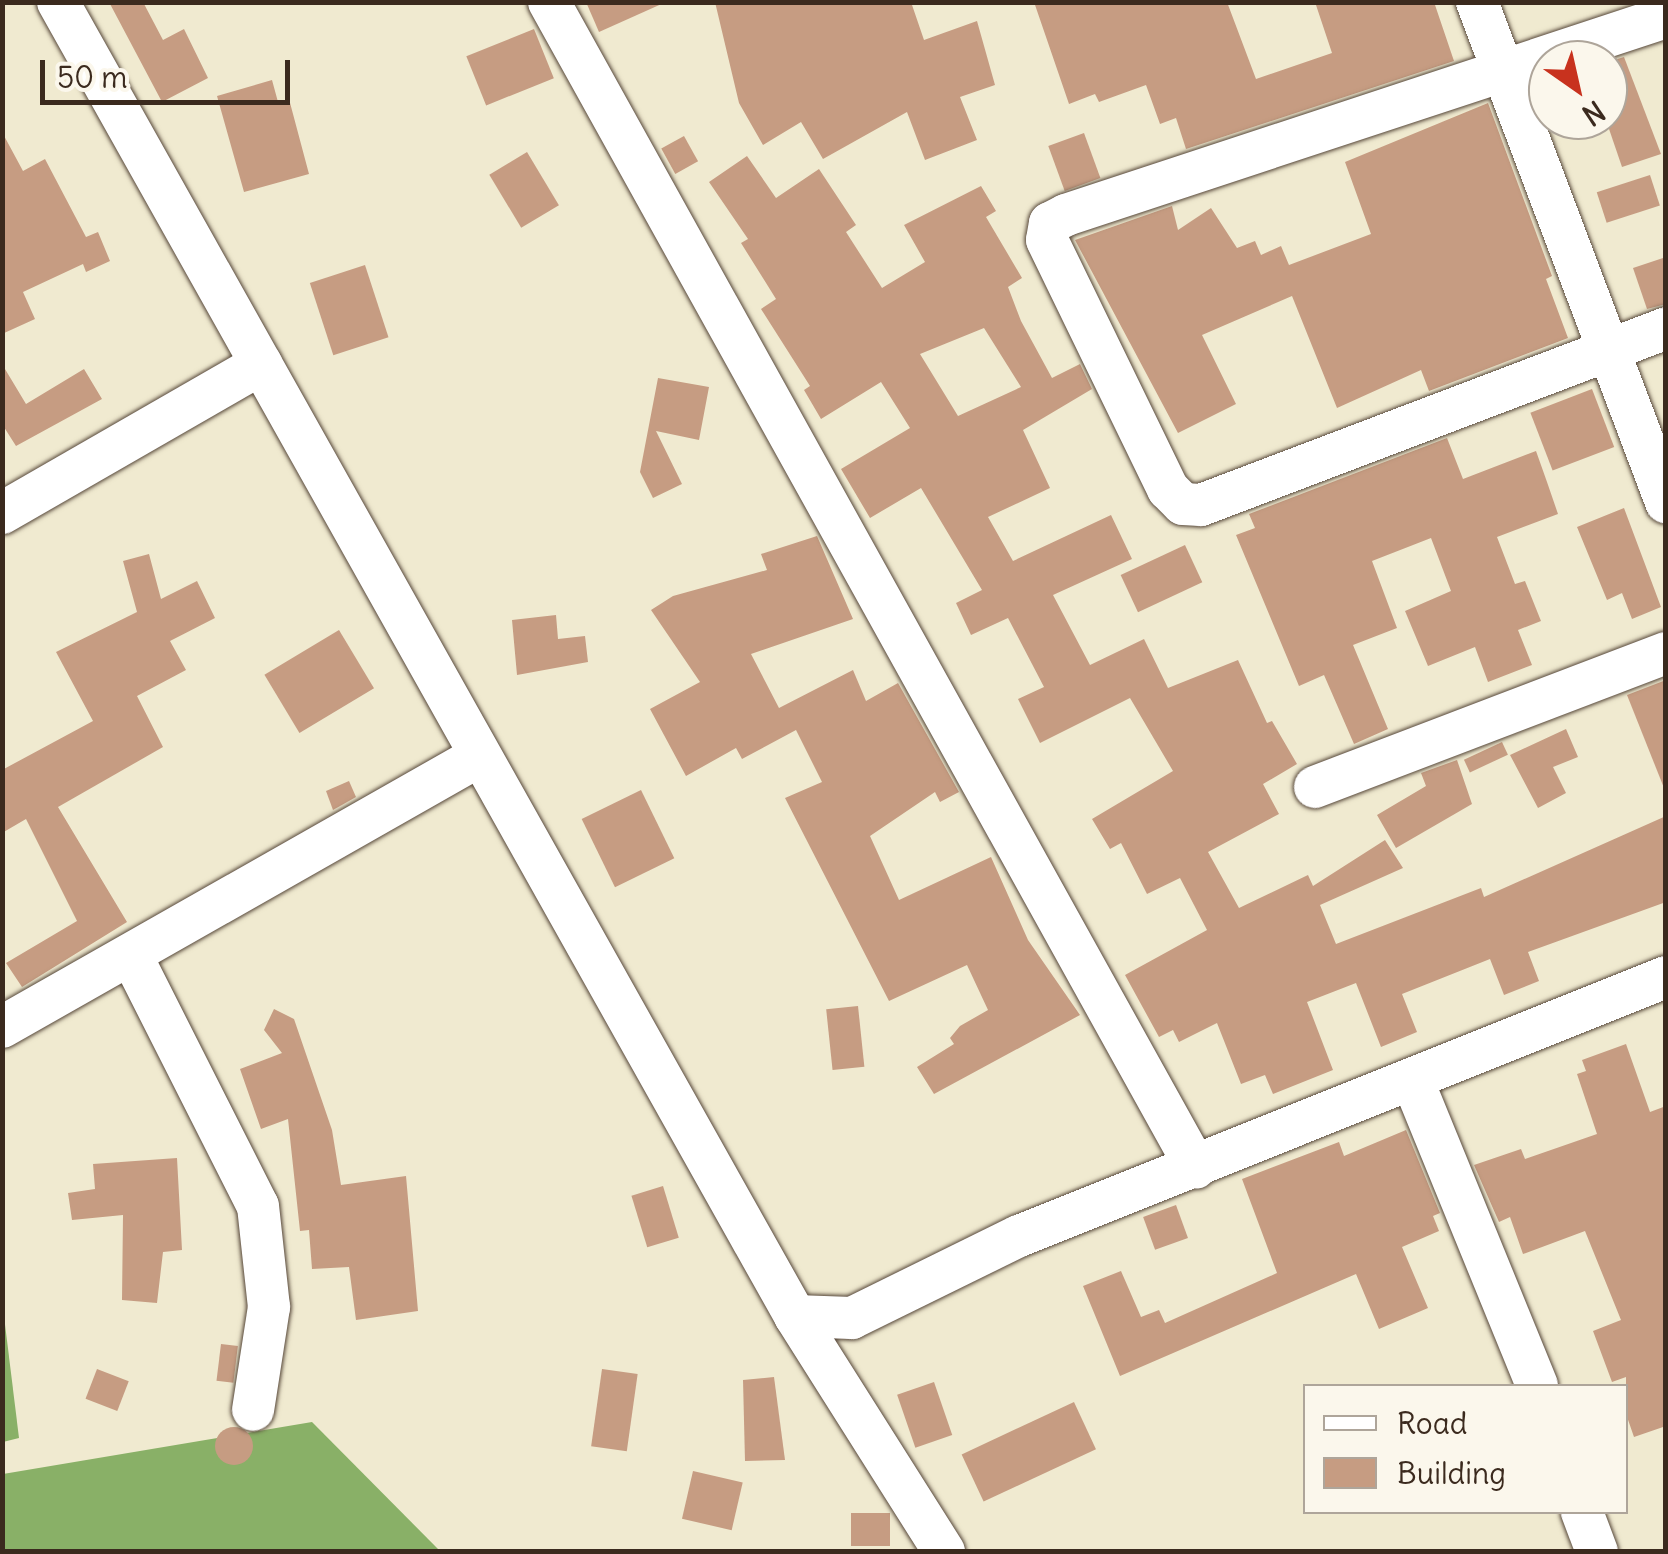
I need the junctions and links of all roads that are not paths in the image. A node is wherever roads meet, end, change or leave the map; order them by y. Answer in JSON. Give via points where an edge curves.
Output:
{"nodes":[{"id":1,"x":58,"y":2,"type":"edge"},
{"id":2,"x":549,"y":2,"type":"edge"},
{"id":3,"x":1477,"y":2,"type":"edge"},
{"id":4,"x":1666,"y":16,"type":"edge"},
{"id":5,"x":1506,"y":74,"type":"junction"},
{"id":6,"x":1666,"y":328,"type":"edge"},
{"id":7,"x":1612,"y":348,"type":"junction"},
{"id":8,"x":260,"y":364,"type":"junction"},
{"id":9,"x":1666,"y":502,"type":"edge"},
{"id":10,"x":2,"y":513,"type":"edge"},
{"id":11,"x":1666,"y":654,"type":"edge"},
{"id":12,"x":476,"y":758,"type":"junction"},
{"id":13,"x":1315,"y":787,"type":"dead end"},
{"id":14,"x":131,"y":955,"type":"junction"},
{"id":15,"x":1666,"y":977,"type":"edge"},
{"id":16,"x":2,"y":1027,"type":"edge"},
{"id":17,"x":1412,"y":1079,"type":"junction"},
{"id":18,"x":1196,"y":1168,"type":"junction"},
{"id":19,"x":795,"y":1316,"type":"junction"},
{"id":20,"x":1536,"y":1384,"type":"edge"},
{"id":21,"x":253,"y":1410,"type":"dead end"},
{"id":22,"x":1583,"y":1514,"type":"edge"},
{"id":23,"x":936,"y":1540,"type":"edge"},
{"id":24,"x":1596,"y":1552,"type":"edge"}],
"edges":[{"from":1,"to":8,"type":"street"},
{"from":2,"to":18,"type":"street"},
{"from":3,"to":5,"type":"street"},
{"from":4,"to":5,"type":"street"},
{"from":5,"to":7,"type":"street"},
{"from":5,"to":7,"type":"street","via":[[1066,215],[1050,224],[1047,240],[1168,489],[1183,504],[1200,505]]},
{"from":6,"to":7,"type":"street"},
{"from":7,"to":9,"type":"street"},
{"from":8,"to":10,"type":"street"},
{"from":8,"to":12,"type":"street"},
{"from":11,"to":13,"type":"street"},
{"from":12,"to":14,"type":"street"},
{"from":12,"to":19,"type":"street"},
{"from":14,"to":16,"type":"street"},
{"from":14,"to":21,"type":"street","via":[[258,1206],[269,1307]]},
{"from":15,"to":17,"type":"street"},
{"from":17,"to":18,"type":"street"},
{"from":17,"to":20,"type":"street"},
{"from":18,"to":19,"type":"street","via":[[1020,1236],[852,1318]]},
{"from":19,"to":23,"type":"street"},
{"from":22,"to":24,"type":"street"}]}
